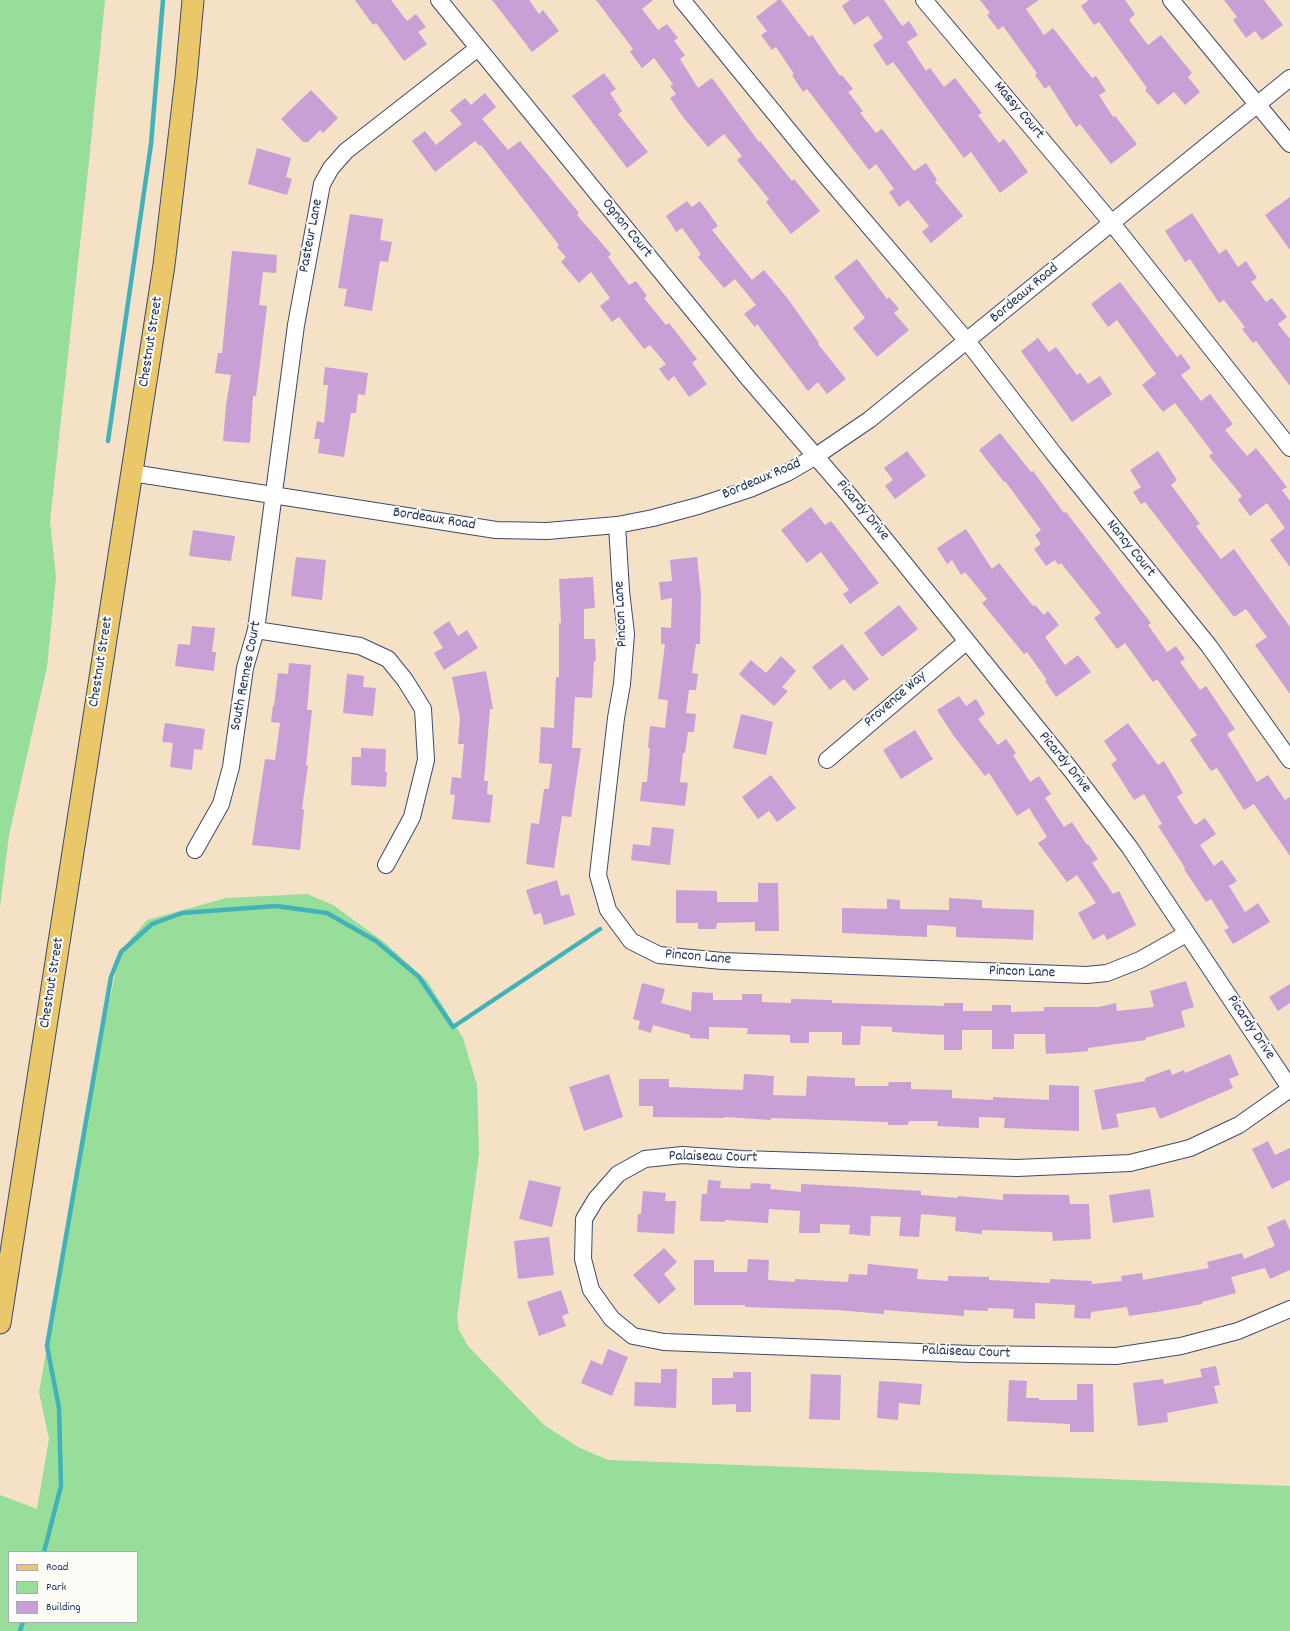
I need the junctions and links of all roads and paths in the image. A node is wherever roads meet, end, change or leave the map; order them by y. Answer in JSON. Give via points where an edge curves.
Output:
{"nodes":[{"id":1,"x":193,"y":0,"type":"edge"},
{"id":2,"x":439,"y":0,"type":"edge"},
{"id":3,"x":682,"y":0,"type":"edge"},
{"id":4,"x":924,"y":0,"type":"edge"},
{"id":5,"x":1171,"y":0,"type":"edge"},
{"id":6,"x":478,"y":48,"type":"junction"},
{"id":7,"x":1290,"y":78,"type":"edge"},
{"id":8,"x":1258,"y":104,"type":"junction"},
{"id":9,"x":1290,"y":144,"type":"edge"},
{"id":10,"x":1111,"y":222,"type":"junction"},
{"id":11,"x":967,"y":342,"type":"junction"},
{"id":12,"x":1290,"y":448,"type":"edge"},
{"id":13,"x":816,"y":456,"type":"junction"},
{"id":14,"x":132,"y":473,"type":"junction"},
{"id":15,"x":273,"y":494,"type":"junction"},
{"id":16,"x":617,"y":525,"type":"junction"},
{"id":17,"x":256,"y":630,"type":"junction"},
{"id":18,"x":966,"y":642,"type":"junction"},
{"id":19,"x":827,"y":760,"type":"dead end"},
{"id":20,"x":1290,"y":760,"type":"edge"},
{"id":21,"x":195,"y":850,"type":"dead end"},
{"id":22,"x":386,"y":865,"type":"dead end"},
{"id":23,"x":1186,"y":934,"type":"junction"},
{"id":24,"x":1290,"y":1088,"type":"edge"},
{"id":25,"x":1290,"y":1309,"type":"edge"},
{"id":26,"x":0,"y":1323,"type":"edge"}],
"edges":[{"from":1,"to":14,"type":"main road","name":"Chestnut Street","via":[[164,265]]},
{"from":2,"to":6,"type":"street","name":"Ognon Court"},
{"from":3,"to":11,"type":"street","via":[[821,170]]},
{"from":4,"to":10,"type":"street","name":"Massy Court"},
{"from":5,"to":8,"type":"street"},
{"from":6,"to":13,"type":"street","name":"Ognon Court","via":[[748,378]]},
{"from":6,"to":15,"type":"street","name":"Pasteur Lane","via":[[346,151],[331,168],[322,184],[296,325]]},
{"from":7,"to":8,"type":"street","name":"Bordeaux Road"},
{"from":8,"to":9,"type":"street"},
{"from":8,"to":10,"type":"street","name":"Bordeaux Road"},
{"from":10,"to":11,"type":"street","name":"Bordeaux Road"},
{"from":10,"to":12,"type":"street"},
{"from":11,"to":13,"type":"street","name":"Bordeaux Road","via":[[869,420]]},
{"from":11,"to":20,"type":"street","name":"Nancy Court","via":[[1209,646]]},
{"from":13,"to":16,"type":"street","name":"Bordeaux Road","via":[[788,473],[750,489],[654,518]]},
{"from":13,"to":18,"type":"street","name":"Picardy Drive"},
{"from":14,"to":15,"type":"street","name":"Bordeaux Road"},
{"from":14,"to":26,"type":"main road","name":"Chestnut Street"},
{"from":15,"to":16,"type":"street","name":"Bordeaux Road","via":[[496,530],[547,531]]},
{"from":15,"to":17,"type":"street","name":"South Rennes Court"},
{"from":16,"to":23,"type":"street","name":"Pincon Lane","via":[[626,634],[598,875],[608,910],[631,941],[659,955],[722,961],[1087,975],[1107,973],[1140,960]]},
{"from":17,"to":21,"type":"street","name":"South Rennes Court","via":[[245,668],[231,768],[225,790],[221,804]]},
{"from":17,"to":22,"type":"street","via":[[360,646],[388,659],[423,709],[426,760],[412,817]]},
{"from":18,"to":19,"type":"street","name":"Provence Way"},
{"from":18,"to":23,"type":"street","name":"Picardy Drive","via":[[1071,770],[1130,848]]},
{"from":23,"to":24,"type":"street","name":"Picardy Drive"},
{"from":24,"to":25,"type":"street","name":"Palaiseau Court","via":[[1239,1125],[1190,1148],[1130,1163],[1017,1168],[682,1155],[645,1159],[618,1174],[584,1219],[583,1259],[591,1290],[612,1319],[634,1336],[664,1342],[970,1354],[1116,1356],[1180,1346],[1238,1331]]}]}
